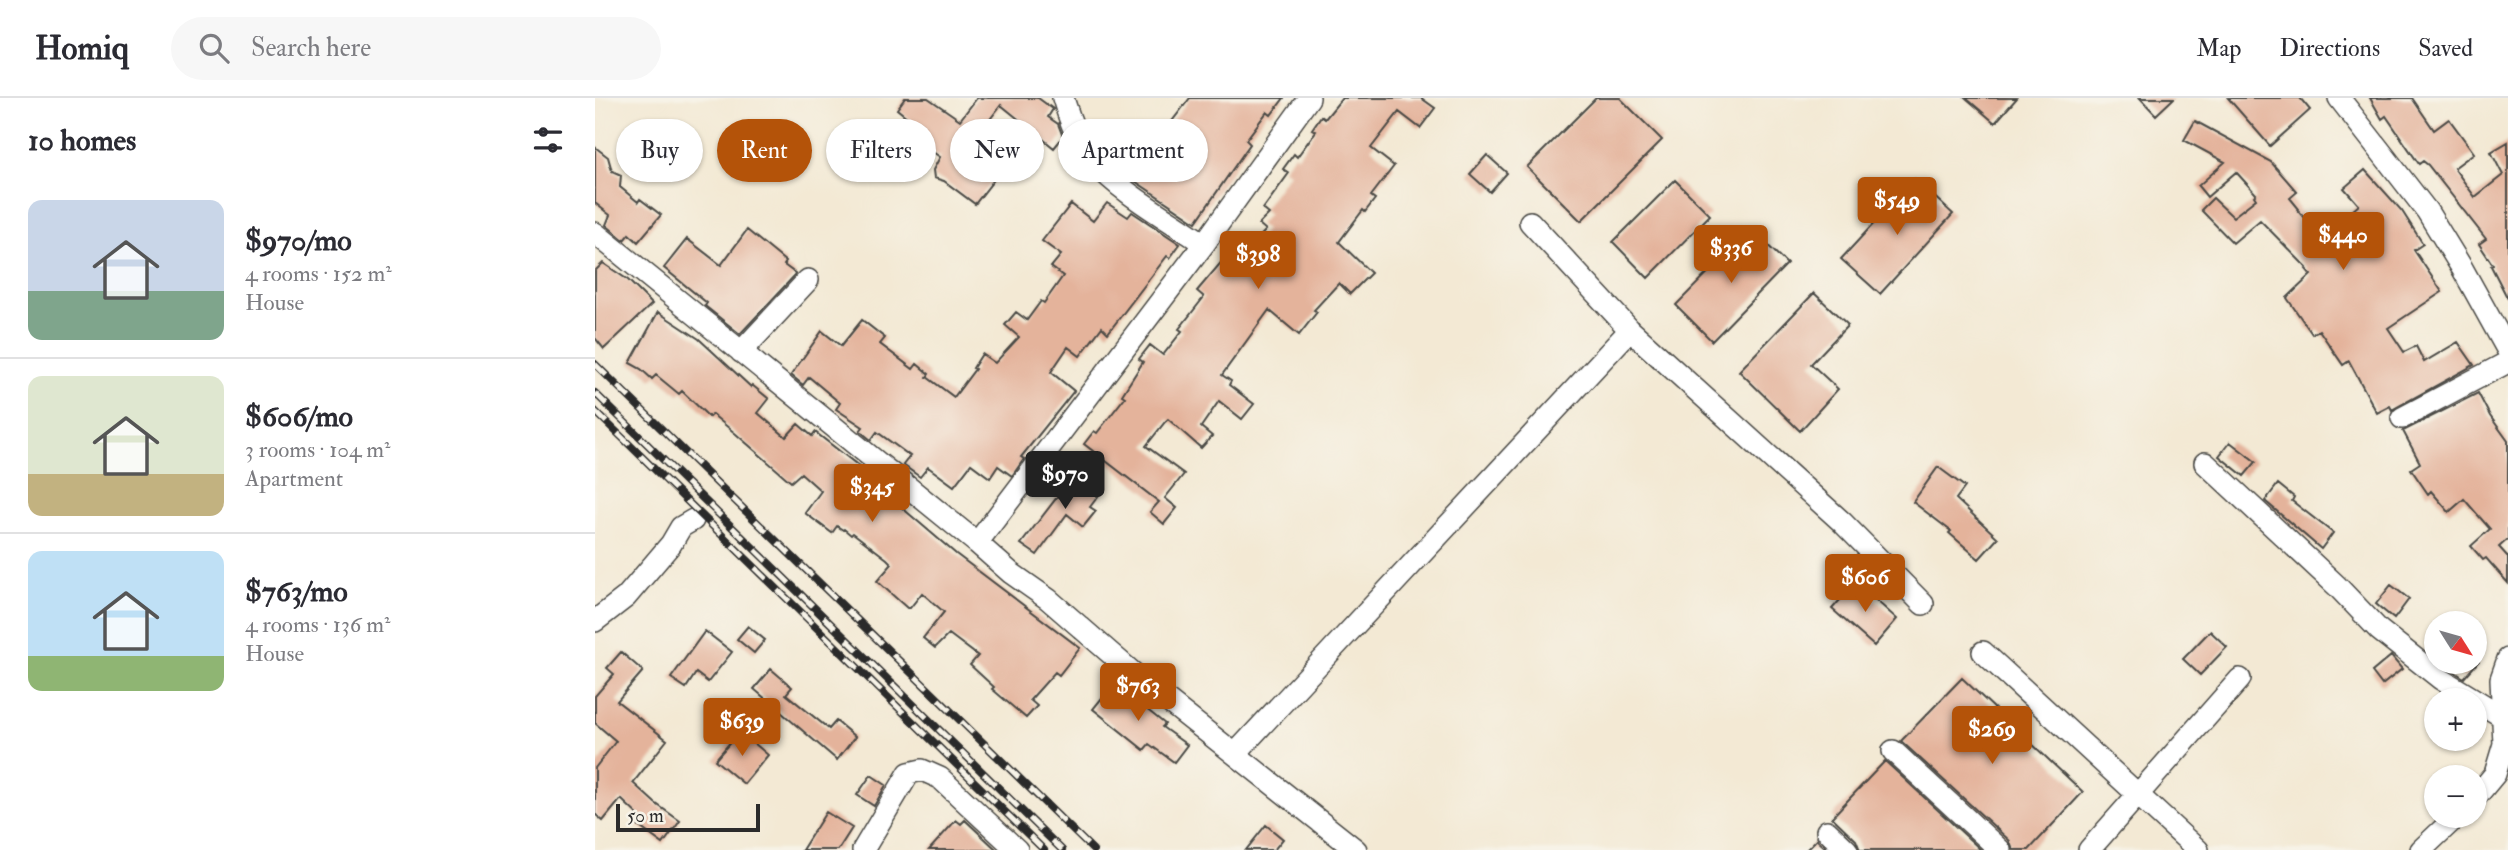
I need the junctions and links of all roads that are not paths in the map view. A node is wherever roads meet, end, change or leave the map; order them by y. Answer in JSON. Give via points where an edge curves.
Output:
{"nodes":[{"id":1,"x":1063,"y":98,"type":"edge"},
{"id":2,"x":1309,"y":98,"type":"edge"},
{"id":3,"x":2339,"y":98,"type":"edge"},
{"id":4,"x":1530,"y":222,"type":"dead end"},
{"id":5,"x":595,"y":233,"type":"edge"},
{"id":6,"x":1204,"y":244,"type":"junction"},
{"id":7,"x":808,"y":280,"type":"dead end"},
{"id":8,"x":1630,"y":330,"type":"junction"},
{"id":9,"x":2508,"y":351,"type":"edge"},
{"id":10,"x":741,"y":352,"type":"junction"},
{"id":11,"x":2508,"y":362,"type":"edge"},
{"id":12,"x":2402,"y":418,"type":"dead end"},
{"id":13,"x":2205,"y":463,"type":"dead end"},
{"id":14,"x":694,"y":520,"type":"dead end"},
{"id":15,"x":977,"y":543,"type":"junction"},
{"id":16,"x":1923,"y":604,"type":"dead end"},
{"id":17,"x":595,"y":621,"type":"edge"},
{"id":18,"x":1983,"y":652,"type":"dead end"},
{"id":19,"x":2508,"y":659,"type":"edge"},
{"id":20,"x":2240,"y":679,"type":"dead end"},
{"id":21,"x":2503,"y":717,"type":"junction"},
{"id":22,"x":1893,"y":751,"type":"dead end"},
{"id":23,"x":1235,"y":754,"type":"junction"},
{"id":24,"x":2487,"y":784,"type":"edge"},
{"id":25,"x":2139,"y":796,"type":"junction"},
{"id":26,"x":2444,"y":828,"type":"edge"},
{"id":27,"x":1827,"y":831,"type":"dead end"},
{"id":28,"x":863,"y":850,"type":"edge"},
{"id":29,"x":1017,"y":850,"type":"edge"},
{"id":30,"x":1356,"y":850,"type":"edge"},
{"id":31,"x":1847,"y":850,"type":"edge"},
{"id":32,"x":2000,"y":850,"type":"edge"},
{"id":33,"x":2089,"y":850,"type":"edge"},
{"id":34,"x":2198,"y":850,"type":"edge"},
{"id":35,"x":2421,"y":850,"type":"edge"}],
"edges":[{"from":1,"to":6,"type":"street","via":[[1079,140],[1094,162]]},
{"from":2,"to":6,"type":"street"},
{"from":3,"to":9,"type":"street","via":[[2427,211]]},
{"from":4,"to":8,"type":"street"},
{"from":5,"to":10,"type":"street"},
{"from":6,"to":15,"type":"street"},
{"from":7,"to":10,"type":"street"},
{"from":8,"to":16,"type":"street","via":[[1842,522]]},
{"from":8,"to":23,"type":"street"},
{"from":10,"to":15,"type":"street"},
{"from":11,"to":12,"type":"street"},
{"from":13,"to":21,"type":"street","via":[[2379,630],[2441,679]]},
{"from":14,"to":17,"type":"street","via":[[681,527],[626,597]]},
{"from":15,"to":23,"type":"street"},
{"from":18,"to":25,"type":"street"},
{"from":19,"to":21,"type":"street","via":[[2501,679]]},
{"from":20,"to":25,"type":"street"},
{"from":21,"to":24,"type":"street","via":[[2504,744],[2495,774]]},
{"from":22,"to":32,"type":"street"},
{"from":23,"to":30,"type":"street"},
{"from":25,"to":33,"type":"street"},
{"from":25,"to":34,"type":"street"},
{"from":26,"to":35,"type":"street"},
{"from":27,"to":31,"type":"street"},
{"from":28,"to":29,"type":"street","via":[[909,773],[922,770],[940,778]]}]}
